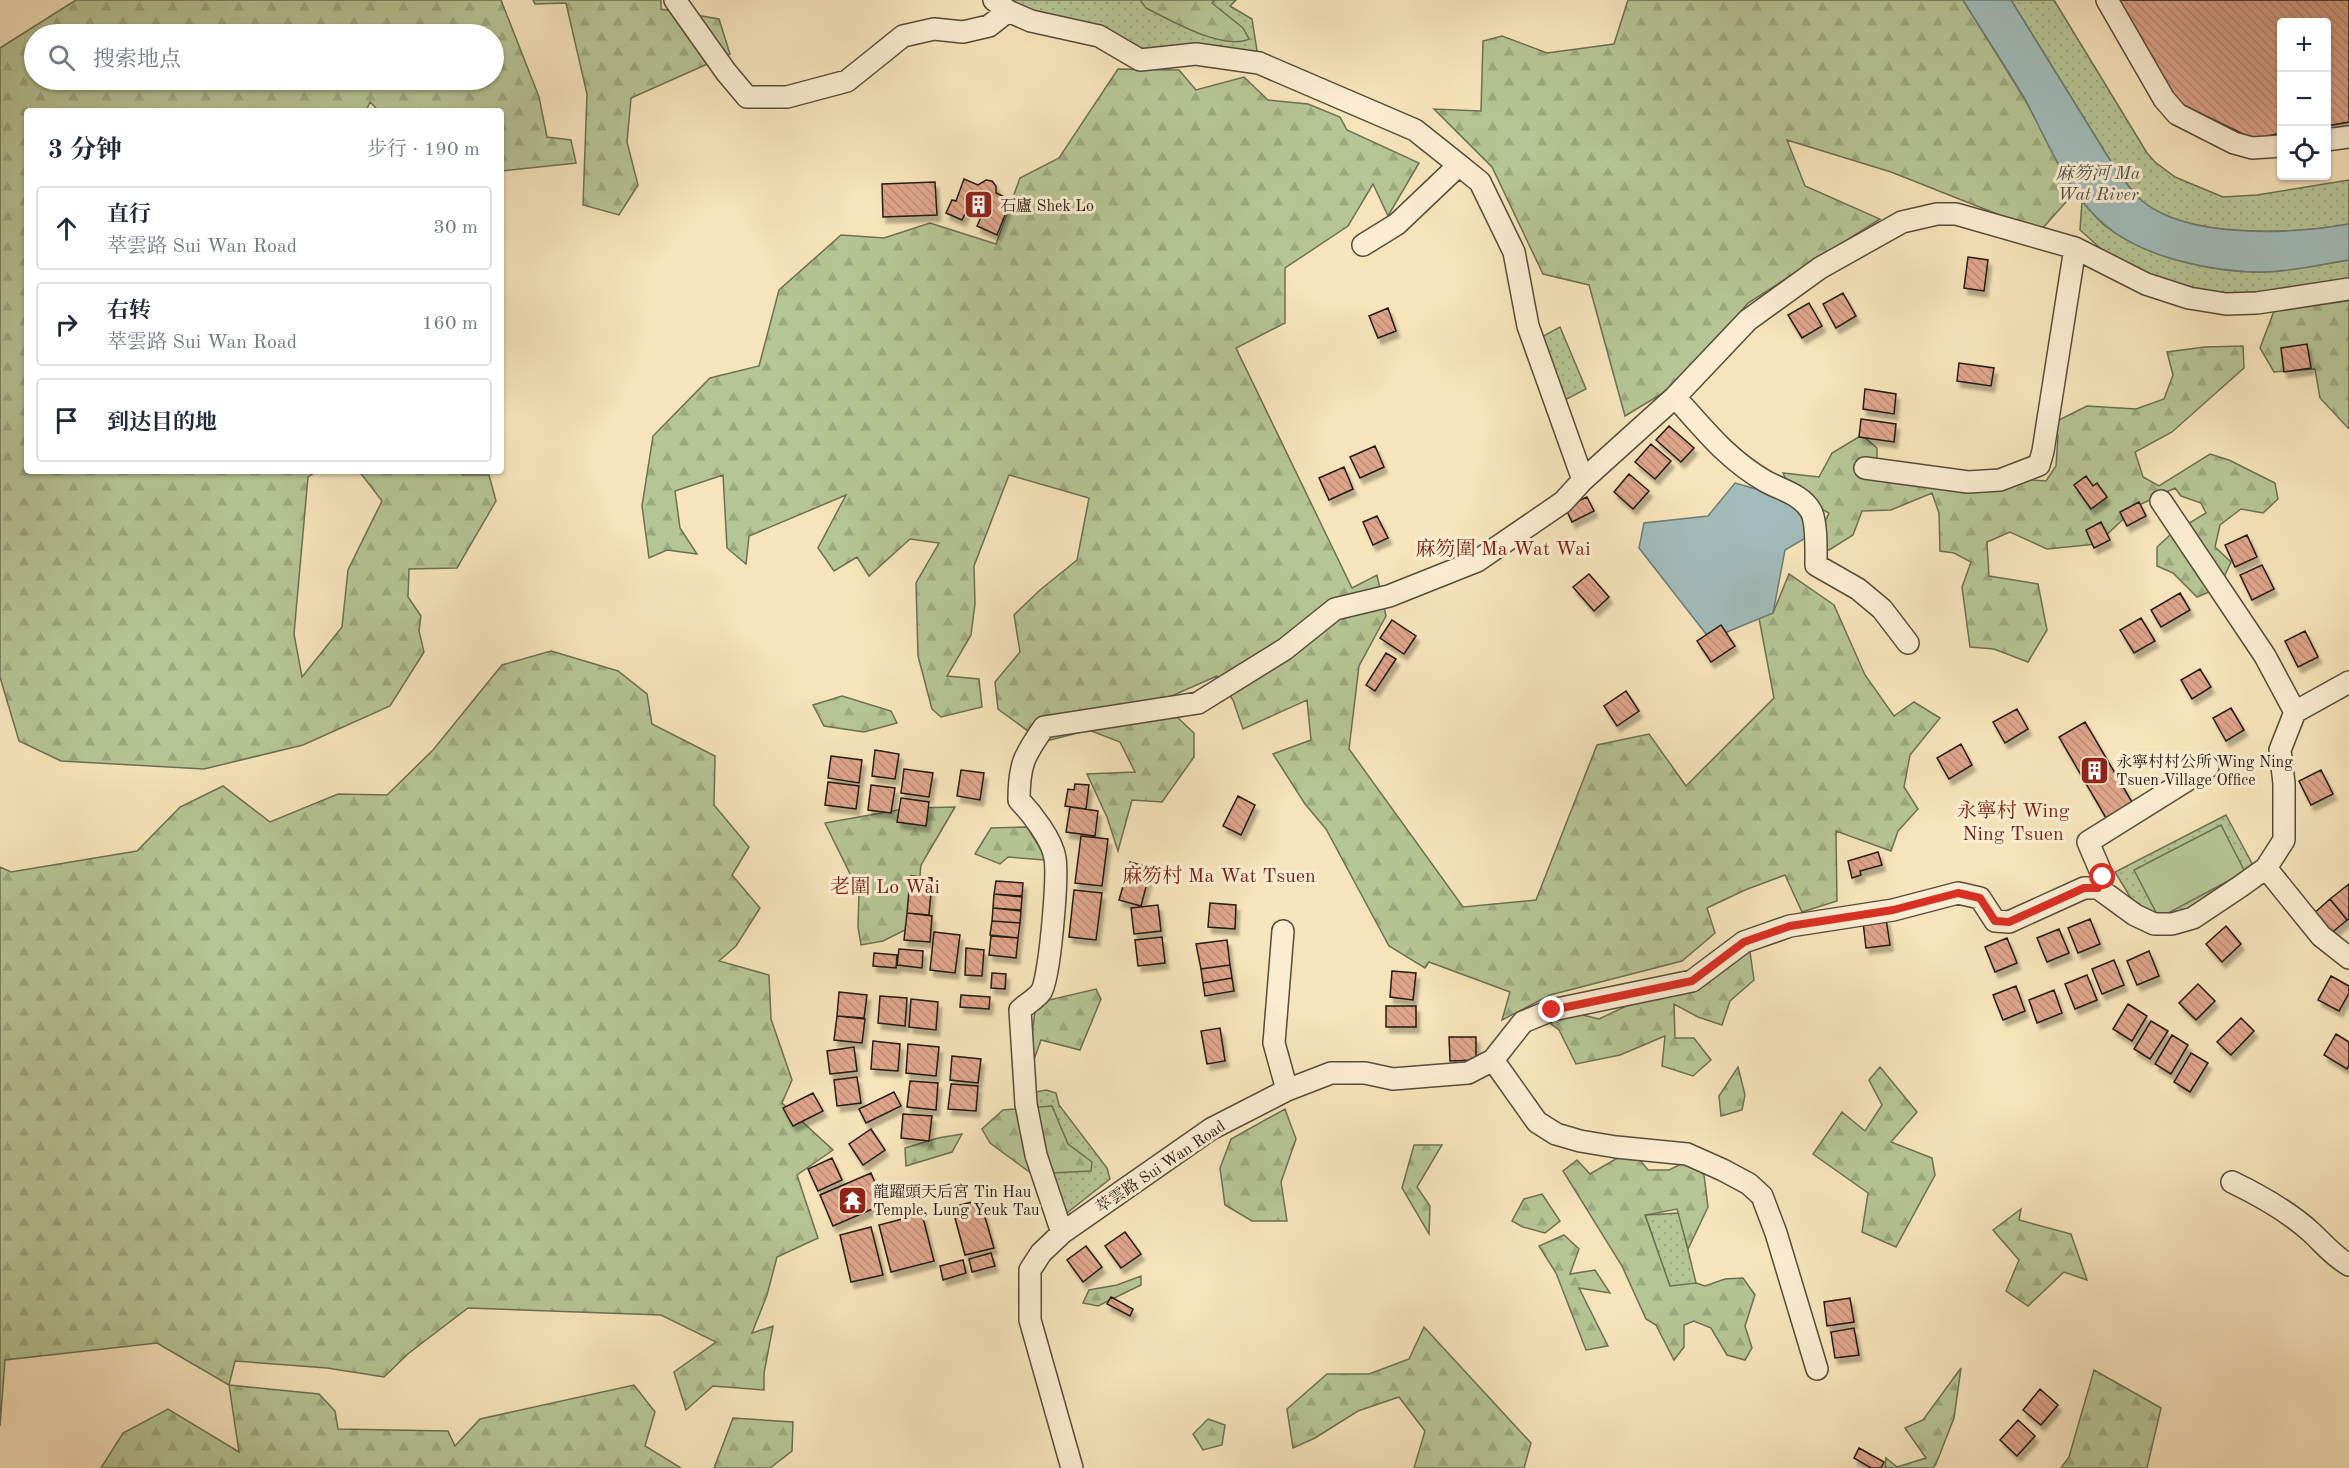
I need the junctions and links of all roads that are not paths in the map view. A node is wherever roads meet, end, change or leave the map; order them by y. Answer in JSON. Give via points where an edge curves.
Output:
{"nodes":[{"id":1,"x":675,"y":0,"type":"edge"},
{"id":2,"x":2108,"y":0,"type":"edge"},
{"id":3,"x":1001,"y":6,"type":"edge"},
{"id":4,"x":2349,"y":137,"type":"edge"},
{"id":5,"x":2331,"y":139,"type":"edge"},
{"id":6,"x":2277,"y":146,"type":"edge"},
{"id":7,"x":1459,"y":165,"type":"junction"},
{"id":8,"x":1363,"y":245,"type":"dead end"},
{"id":9,"x":2075,"y":248,"type":"junction"},
{"id":10,"x":2349,"y":289,"type":"edge"},
{"id":11,"x":1675,"y":397,"type":"junction"},
{"id":12,"x":1865,"y":468,"type":"dead end"},
{"id":13,"x":1583,"y":480,"type":"junction"},
{"id":14,"x":2161,"y":501,"type":"dead end"},
{"id":15,"x":1908,"y":643,"type":"dead end"},
{"id":16,"x":2349,"y":682,"type":"edge"},
{"id":17,"x":2295,"y":712,"type":"junction"},
{"id":18,"x":2208,"y":767,"type":"dead end"},
{"id":19,"x":2266,"y":868,"type":"junction"},
{"id":20,"x":2098,"y":888,"type":"junction"},
{"id":21,"x":1283,"y":931,"type":"dead end"},
{"id":22,"x":2349,"y":958,"type":"edge"},
{"id":23,"x":1493,"y":1060,"type":"junction"},
{"id":24,"x":1287,"y":1090,"type":"junction"},
{"id":25,"x":2232,"y":1182,"type":"dead end"},
{"id":26,"x":1062,"y":1233,"type":"junction"},
{"id":27,"x":2349,"y":1265,"type":"edge"},
{"id":28,"x":1817,"y":1369,"type":"dead end"},
{"id":29,"x":1072,"y":1468,"type":"edge"}],
"edges":[{"from":1,"to":3,"type":"street","via":[[747,97],[787,97],[847,81],[903,36],[934,29],[963,32],[989,26]]},
{"from":2,"to":6,"type":"street","via":[[2164,99],[2177,114],[2243,146]]},
{"from":3,"to":7,"type":"street","via":[[1031,21],[1099,36],[1140,60],[1196,54],[1259,63],[1415,130]]},
{"from":4,"to":5,"type":"street"},
{"from":7,"to":8,"type":"street","via":[[1397,224]]},
{"from":7,"to":13,"type":"street","via":[[1480,182],[1514,252],[1528,326]]},
{"from":9,"to":10,"type":"street","via":[[2158,289],[2211,302],[2274,302]]},
{"from":9,"to":11,"type":"street","via":[[1956,214],[1914,218],[1820,268],[1748,320]]},
{"from":9,"to":12,"type":"street","via":[[2039,465],[2000,480],[1968,482]]},
{"from":11,"to":13,"type":"street"},
{"from":11,"to":15,"type":"street","via":[[1730,458],[1792,493],[1811,511],[1816,566],[1857,589],[1882,609]]},
{"from":13,"to":26,"type":"street","via":[[1563,502],[1477,561],[1389,596],[1335,609],[1285,649],[1198,703],[1044,727],[1024,755],[1019,800],[1037,820],[1055,857],[1047,970],[1042,991],[1020,1010],[1026,1104],[1036,1155]]},
{"from":14,"to":17,"type":"street","via":[[2265,656]]},
{"from":16,"to":17,"type":"street"},
{"from":17,"to":19,"type":"street","via":[[2280,750],[2284,840]]},
{"from":18,"to":20,"type":"street","via":[[2088,842],[2103,877]]},
{"from":19,"to":20,"type":"street","via":[[2193,918],[2172,924],[2154,924]]},
{"from":19,"to":22,"type":"street","via":[[2321,936]]},
{"from":20,"to":23,"type":"street","name":"萃雲路 Sui Wan Road","via":[[2084,888],[2009,922],[1995,921],[1980,898],[1958,893],[1893,910],[1790,926],[1744,942],[1692,981],[1552,1010],[1523,1022]]},
{"from":21,"to":24,"type":"street","via":[[1274,1043]]},
{"from":23,"to":24,"type":"street","name":"萃雲路 Sui Wan Road","via":[[1468,1073],[1435,1076],[1393,1079],[1365,1073],[1331,1073]]},
{"from":23,"to":28,"type":"street","via":[[1537,1122],[1556,1134],[1616,1147],[1687,1154],[1749,1184],[1762,1196]]},
{"from":24,"to":26,"type":"street","name":"萃雲路 Sui Wan Road","via":[[1212,1129]]},
{"from":25,"to":27,"type":"street","via":[[2282,1211]]},
{"from":26,"to":29,"type":"street","name":"萃雲路 Sui Wan Road","via":[[1030,1270],[1030,1320]]}]}
